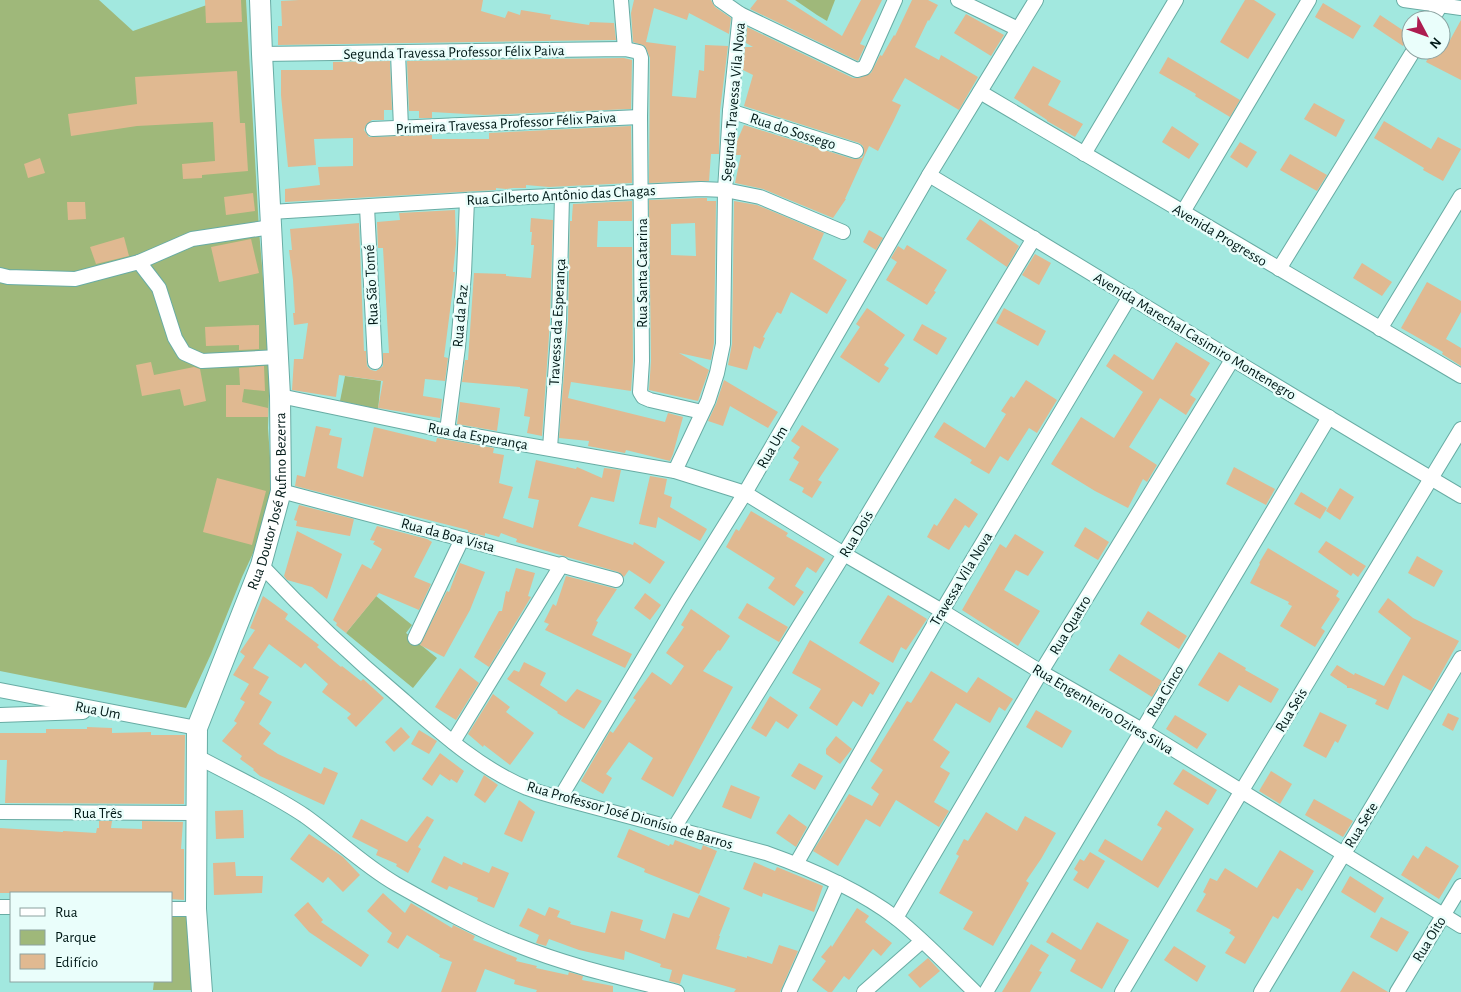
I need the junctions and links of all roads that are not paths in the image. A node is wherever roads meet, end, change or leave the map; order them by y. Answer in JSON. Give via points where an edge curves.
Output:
{"nodes":[{"id":1,"x":260,"y":0,"type":"edge"},
{"id":2,"x":621,"y":0,"type":"edge"},
{"id":3,"x":720,"y":0,"type":"edge"},
{"id":4,"x":895,"y":0,"type":"edge"},
{"id":5,"x":958,"y":0,"type":"edge"},
{"id":6,"x":1036,"y":0,"type":"edge"},
{"id":7,"x":1176,"y":0,"type":"edge"},
{"id":8,"x":1309,"y":0,"type":"edge"},
{"id":9,"x":1404,"y":0,"type":"edge"},
{"id":10,"x":1440,"y":6,"type":"junction"},
{"id":11,"x":1461,"y":8,"type":"edge"},
{"id":12,"x":1438,"y":10,"type":"edge"},
{"id":13,"x":740,"y":14,"type":"junction"},
{"id":14,"x":1018,"y":29,"type":"junction"},
{"id":15,"x":625,"y":49,"type":"junction"},
{"id":16,"x":398,"y":52,"type":"junction"},
{"id":17,"x":262,"y":54,"type":"junction"},
{"id":18,"x":1408,"y":60,"type":"edge"},
{"id":19,"x":980,"y":92,"type":"junction"},
{"id":20,"x":730,"y":111,"type":"junction"},
{"id":21,"x":640,"y":117,"type":"junction"},
{"id":22,"x":401,"y":128,"type":"junction"},
{"id":23,"x":373,"y":129,"type":"dead end"},
{"id":24,"x":856,"y":151,"type":"dead end"},
{"id":25,"x":1084,"y":154,"type":"junction"},
{"id":26,"x":929,"y":175,"type":"junction"},
{"id":27,"x":725,"y":190,"type":"junction"},
{"id":28,"x":641,"y":191,"type":"junction"},
{"id":29,"x":562,"y":196,"type":"junction"},
{"id":30,"x":1461,"y":196,"type":"edge"},
{"id":31,"x":467,"y":200,"type":"junction"},
{"id":32,"x":367,"y":207,"type":"junction"},
{"id":33,"x":1183,"y":212,"type":"junction"},
{"id":34,"x":271,"y":220,"type":"junction"},
{"id":35,"x":843,"y":232,"type":"dead end"},
{"id":36,"x":1034,"y":238,"type":"junction"},
{"id":37,"x":139,"y":262,"type":"junction"},
{"id":38,"x":1279,"y":270,"type":"junction"},
{"id":39,"x":0,"y":275,"type":"edge"},
{"id":40,"x":1130,"y":296,"type":"junction"},
{"id":41,"x":1380,"y":329,"type":"junction"},
{"id":42,"x":278,"y":357,"type":"junction"},
{"id":43,"x":1232,"y":360,"type":"junction"},
{"id":44,"x":375,"y":362,"type":"dead end"},
{"id":45,"x":1461,"y":376,"type":"edge"},
{"id":46,"x":280,"y":396,"type":"junction"},
{"id":47,"x":702,"y":412,"type":"junction"},
{"id":48,"x":1329,"y":417,"type":"junction"},
{"id":49,"x":1461,"y":429,"type":"edge"},
{"id":50,"x":447,"y":431,"type":"junction"},
{"id":51,"x":550,"y":448,"type":"junction"},
{"id":52,"x":675,"y":472,"type":"junction"},
{"id":53,"x":1431,"y":479,"type":"junction"},
{"id":54,"x":281,"y":491,"type":"junction"},
{"id":55,"x":745,"y":493,"type":"junction"},
{"id":56,"x":1461,"y":496,"type":"edge"},
{"id":57,"x":462,"y":539,"type":"junction"},
{"id":58,"x":844,"y":554,"type":"junction"},
{"id":59,"x":562,"y":564,"type":"junction"},
{"id":60,"x":261,"y":565,"type":"junction"},
{"id":61,"x":616,"y":580,"type":"dead end"},
{"id":62,"x":942,"y":611,"type":"junction"},
{"id":63,"x":415,"y":638,"type":"dead end"},
{"id":64,"x":1461,"y":658,"type":"edge"},
{"id":65,"x":1041,"y":672,"type":"junction"},
{"id":66,"x":0,"y":690,"type":"edge"},
{"id":67,"x":106,"y":711,"type":"junction"},
{"id":68,"x":0,"y":715,"type":"edge"},
{"id":69,"x":197,"y":728,"type":"junction"},
{"id":70,"x":1142,"y":730,"type":"junction"},
{"id":71,"x":453,"y":742,"type":"junction"},
{"id":72,"x":196,"y":756,"type":"junction"},
{"id":73,"x":1241,"y":792,"type":"junction"},
{"id":74,"x":560,"y":798,"type":"junction"},
{"id":75,"x":0,"y":812,"type":"edge"},
{"id":76,"x":195,"y":813,"type":"junction"},
{"id":77,"x":674,"y":828,"type":"junction"},
{"id":78,"x":1344,"y":854,"type":"junction"},
{"id":79,"x":796,"y":864,"type":"junction"},
{"id":80,"x":838,"y":883,"type":"junction"},
{"id":81,"x":1461,"y":886,"type":"edge"},
{"id":82,"x":172,"y":909,"type":"edge"},
{"id":83,"x":196,"y":909,"type":"junction"},
{"id":84,"x":1443,"y":915,"type":"junction"},
{"id":85,"x":896,"y":918,"type":"junction"},
{"id":86,"x":1461,"y":926,"type":"edge"},
{"id":87,"x":922,"y":940,"type":"junction"},
{"id":88,"x":202,"y":992,"type":"edge"},
{"id":89,"x":677,"y":992,"type":"edge"},
{"id":90,"x":789,"y":992,"type":"edge"},
{"id":91,"x":864,"y":992,"type":"edge"},
{"id":92,"x":975,"y":992,"type":"edge"},
{"id":93,"x":986,"y":992,"type":"edge"},
{"id":94,"x":1122,"y":992,"type":"edge"},
{"id":95,"x":1261,"y":992,"type":"edge"},
{"id":96,"x":1396,"y":992,"type":"edge"}],
"edges":[{"from":1,"to":17,"type":"main road","name":"Rua Doutor José Rufino Bezerra"},
{"from":2,"to":15,"type":"street"},
{"from":3,"to":13,"type":"street"},
{"from":4,"to":13,"type":"street","via":[[866,65],[857,70]]},
{"from":5,"to":14,"type":"street"},
{"from":6,"to":14,"type":"street","name":"Rua Um"},
{"from":7,"to":25,"type":"street"},
{"from":8,"to":33,"type":"street"},
{"from":9,"to":10,"type":"street"},
{"from":10,"to":11,"type":"street"},
{"from":10,"to":12,"type":"street"},
{"from":13,"to":20,"type":"street","name":"Segunda Travessa Vila Nova"},
{"from":14,"to":19,"type":"street","name":"Rua Um"},
{"from":15,"to":16,"type":"street","name":"Segunda Travessa Professor Félix Paiva"},
{"from":15,"to":21,"type":"street","name":"Rua Santa Catarina","via":[[641,55]]},
{"from":16,"to":17,"type":"street","name":"Segunda Travessa Professor Félix Paiva"},
{"from":16,"to":22,"type":"street"},
{"from":17,"to":34,"type":"main road","name":"Rua Doutor José Rufino Bezerra"},
{"from":18,"to":38,"type":"street"},
{"from":19,"to":25,"type":"street","name":"Avenida Progresso"},
{"from":19,"to":26,"type":"street","name":"Rua Um"},
{"from":20,"to":24,"type":"street","name":"Rua do Sossego"},
{"from":20,"to":27,"type":"street","name":"Segunda Travessa Vila Nova"},
{"from":21,"to":22,"type":"street","name":"Primeira Travessa Professor Félix Paiva"},
{"from":21,"to":28,"type":"street","name":"Rua Santa Catarina"},
{"from":22,"to":23,"type":"street","name":"Primeira Travessa Professor Félix Paiva"},
{"from":25,"to":33,"type":"street","name":"Avenida Progresso"},
{"from":26,"to":36,"type":"street","name":"Avenida Marechal Casimiro Montenegro"},
{"from":26,"to":55,"type":"street","name":"Rua Um"},
{"from":27,"to":28,"type":"street","name":"Rua Gilberto Antônio das Chagas"},
{"from":27,"to":35,"type":"street","name":"Rua Gilberto Antônio das Chagas","via":[[760,197]]},
{"from":27,"to":47,"type":"street","name":"Segunda Travessa Vila Nova","via":[[723,344],[718,373]]},
{"from":28,"to":29,"type":"street","name":"Rua Gilberto Antônio das Chagas"},
{"from":28,"to":47,"type":"street","name":"Rua Santa Catarina","via":[[640,392],[650,400]]},
{"from":29,"to":31,"type":"street","name":"Rua Gilberto Antônio das Chagas"},
{"from":29,"to":51,"type":"street","name":"Travessa da Esperança","via":[[559,321]]},
{"from":30,"to":41,"type":"street"},
{"from":31,"to":32,"type":"street","name":"Rua Gilberto Antônio das Chagas"},
{"from":31,"to":50,"type":"street","name":"Rua da Paz","via":[[458,347]]},
{"from":32,"to":34,"type":"street","name":"Rua Gilberto Antônio das Chagas"},
{"from":32,"to":44,"type":"street","name":"Rua São Tomé"},
{"from":33,"to":38,"type":"street","name":"Avenida Progresso"},
{"from":34,"to":37,"type":"street","name":"Rua Gilberto Antônio das Chagas","via":[[192,239]]},
{"from":34,"to":42,"type":"main road","name":"Rua Doutor José Rufino Bezerra"},
{"from":36,"to":40,"type":"street","name":"Avenida Marechal Casimiro Montenegro"},
{"from":36,"to":58,"type":"street","name":"Rua Dois"},
{"from":37,"to":39,"type":"street","name":"Rua Gilberto Antônio das Chagas","via":[[76,279]]},
{"from":37,"to":42,"type":"street","via":[[159,288],[175,338],[184,353],[202,361]]},
{"from":38,"to":41,"type":"street","name":"Avenida Progresso"},
{"from":40,"to":43,"type":"street","name":"Avenida Marechal Casimiro Montenegro"},
{"from":40,"to":62,"type":"street","name":"Travessa Vila Nova"},
{"from":41,"to":45,"type":"street","name":"Avenida Progresso"},
{"from":42,"to":46,"type":"main road","name":"Rua Doutor José Rufino Bezerra"},
{"from":43,"to":48,"type":"street","name":"Avenida Marechal Casimiro Montenegro"},
{"from":43,"to":65,"type":"street","name":"Rua Quatro"},
{"from":46,"to":50,"type":"street","name":"Rua da Esperança"},
{"from":46,"to":54,"type":"main road","name":"Rua Doutor José Rufino Bezerra"},
{"from":47,"to":52,"type":"street","name":"Segunda Travessa Vila Nova"},
{"from":48,"to":53,"type":"street","name":"Avenida Marechal Casimiro Montenegro"},
{"from":48,"to":70,"type":"street","name":"Rua Cinco"},
{"from":49,"to":53,"type":"street","name":"Rua Seis"},
{"from":50,"to":51,"type":"street","name":"Rua da Esperança"},
{"from":51,"to":52,"type":"street","name":"Rua da Esperança"},
{"from":52,"to":55,"type":"street","name":"Rua da Esperança"},
{"from":53,"to":56,"type":"street","name":"Avenida Marechal Casimiro Montenegro"},
{"from":53,"to":73,"type":"street","name":"Rua Seis"},
{"from":54,"to":57,"type":"street","name":"Rua da Boa Vista"},
{"from":54,"to":60,"type":"main road","name":"Rua Doutor José Rufino Bezerra"},
{"from":55,"to":58,"type":"street","name":"Rua Engenheiro Ozires Silva"},
{"from":55,"to":74,"type":"street","name":"Rua Um"},
{"from":57,"to":59,"type":"street","name":"Rua da Boa Vista"},
{"from":57,"to":63,"type":"street"},
{"from":58,"to":62,"type":"street","name":"Rua Engenheiro Ozires Silva"},
{"from":58,"to":77,"type":"street","name":"Rua Dois"},
{"from":59,"to":61,"type":"street","name":"Rua da Boa Vista"},
{"from":59,"to":71,"type":"street"},
{"from":60,"to":69,"type":"main road","name":"Rua Doutor José Rufino Bezerra"},
{"from":60,"to":71,"type":"street","name":"Rua Professor José Dionísio de Barros","via":[[354,658]]},
{"from":62,"to":65,"type":"street","name":"Rua Engenheiro Ozires Silva"},
{"from":62,"to":79,"type":"street","name":"Travessa Vila Nova"},
{"from":64,"to":78,"type":"street","name":"Rua Sete"},
{"from":65,"to":70,"type":"street","name":"Rua Engenheiro Ozires Silva"},
{"from":65,"to":85,"type":"street","name":"Rua Quatro"},
{"from":66,"to":67,"type":"street","name":"Rua Um"},
{"from":67,"to":68,"type":"street"},
{"from":67,"to":69,"type":"street","name":"Rua Um"},
{"from":69,"to":72,"type":"main road","name":"Rua Doutor José Rufino Bezerra"},
{"from":70,"to":73,"type":"street","name":"Rua Engenheiro Ozires Silva"},
{"from":70,"to":93,"type":"street","name":"Rua Cinco"},
{"from":71,"to":74,"type":"street","name":"Rua Professor José Dionísio de Barros","via":[[504,776]]},
{"from":72,"to":76,"type":"main road","name":"Rua Doutor José Rufino Bezerra"},
{"from":72,"to":89,"type":"street","via":[[306,817],[395,884],[479,928],[557,960]]},
{"from":73,"to":78,"type":"street","name":"Rua Engenheiro Ozires Silva"},
{"from":73,"to":94,"type":"street","name":"Rua Seis"},
{"from":74,"to":77,"type":"street","name":"Rua Professor José Dionísio de Barros"},
{"from":75,"to":76,"type":"street","name":"Rua Três"},
{"from":76,"to":83,"type":"main road","name":"Rua Doutor José Rufino Bezerra"},
{"from":77,"to":79,"type":"street","name":"Rua Professor José Dionísio de Barros"},
{"from":78,"to":84,"type":"street","name":"Rua Engenheiro Ozires Silva"},
{"from":78,"to":95,"type":"street","name":"Rua Sete"},
{"from":79,"to":80,"type":"street","name":"Rua Professor José Dionísio de Barros"},
{"from":80,"to":85,"type":"street","name":"Rua Professor José Dionísio de Barros"},
{"from":80,"to":90,"type":"street"},
{"from":81,"to":84,"type":"street","name":"Rua Oito"},
{"from":82,"to":83,"type":"street"},
{"from":83,"to":88,"type":"main road","name":"Rua Doutor José Rufino Bezerra"},
{"from":84,"to":86,"type":"street","name":"Rua Engenheiro Ozires Silva"},
{"from":84,"to":96,"type":"street","name":"Rua Oito"},
{"from":85,"to":87,"type":"street","name":"Rua Professor José Dionísio de Barros"},
{"from":87,"to":91,"type":"street"},
{"from":87,"to":92,"type":"street","name":"Rua Professor José Dionísio de Barros"}]}
